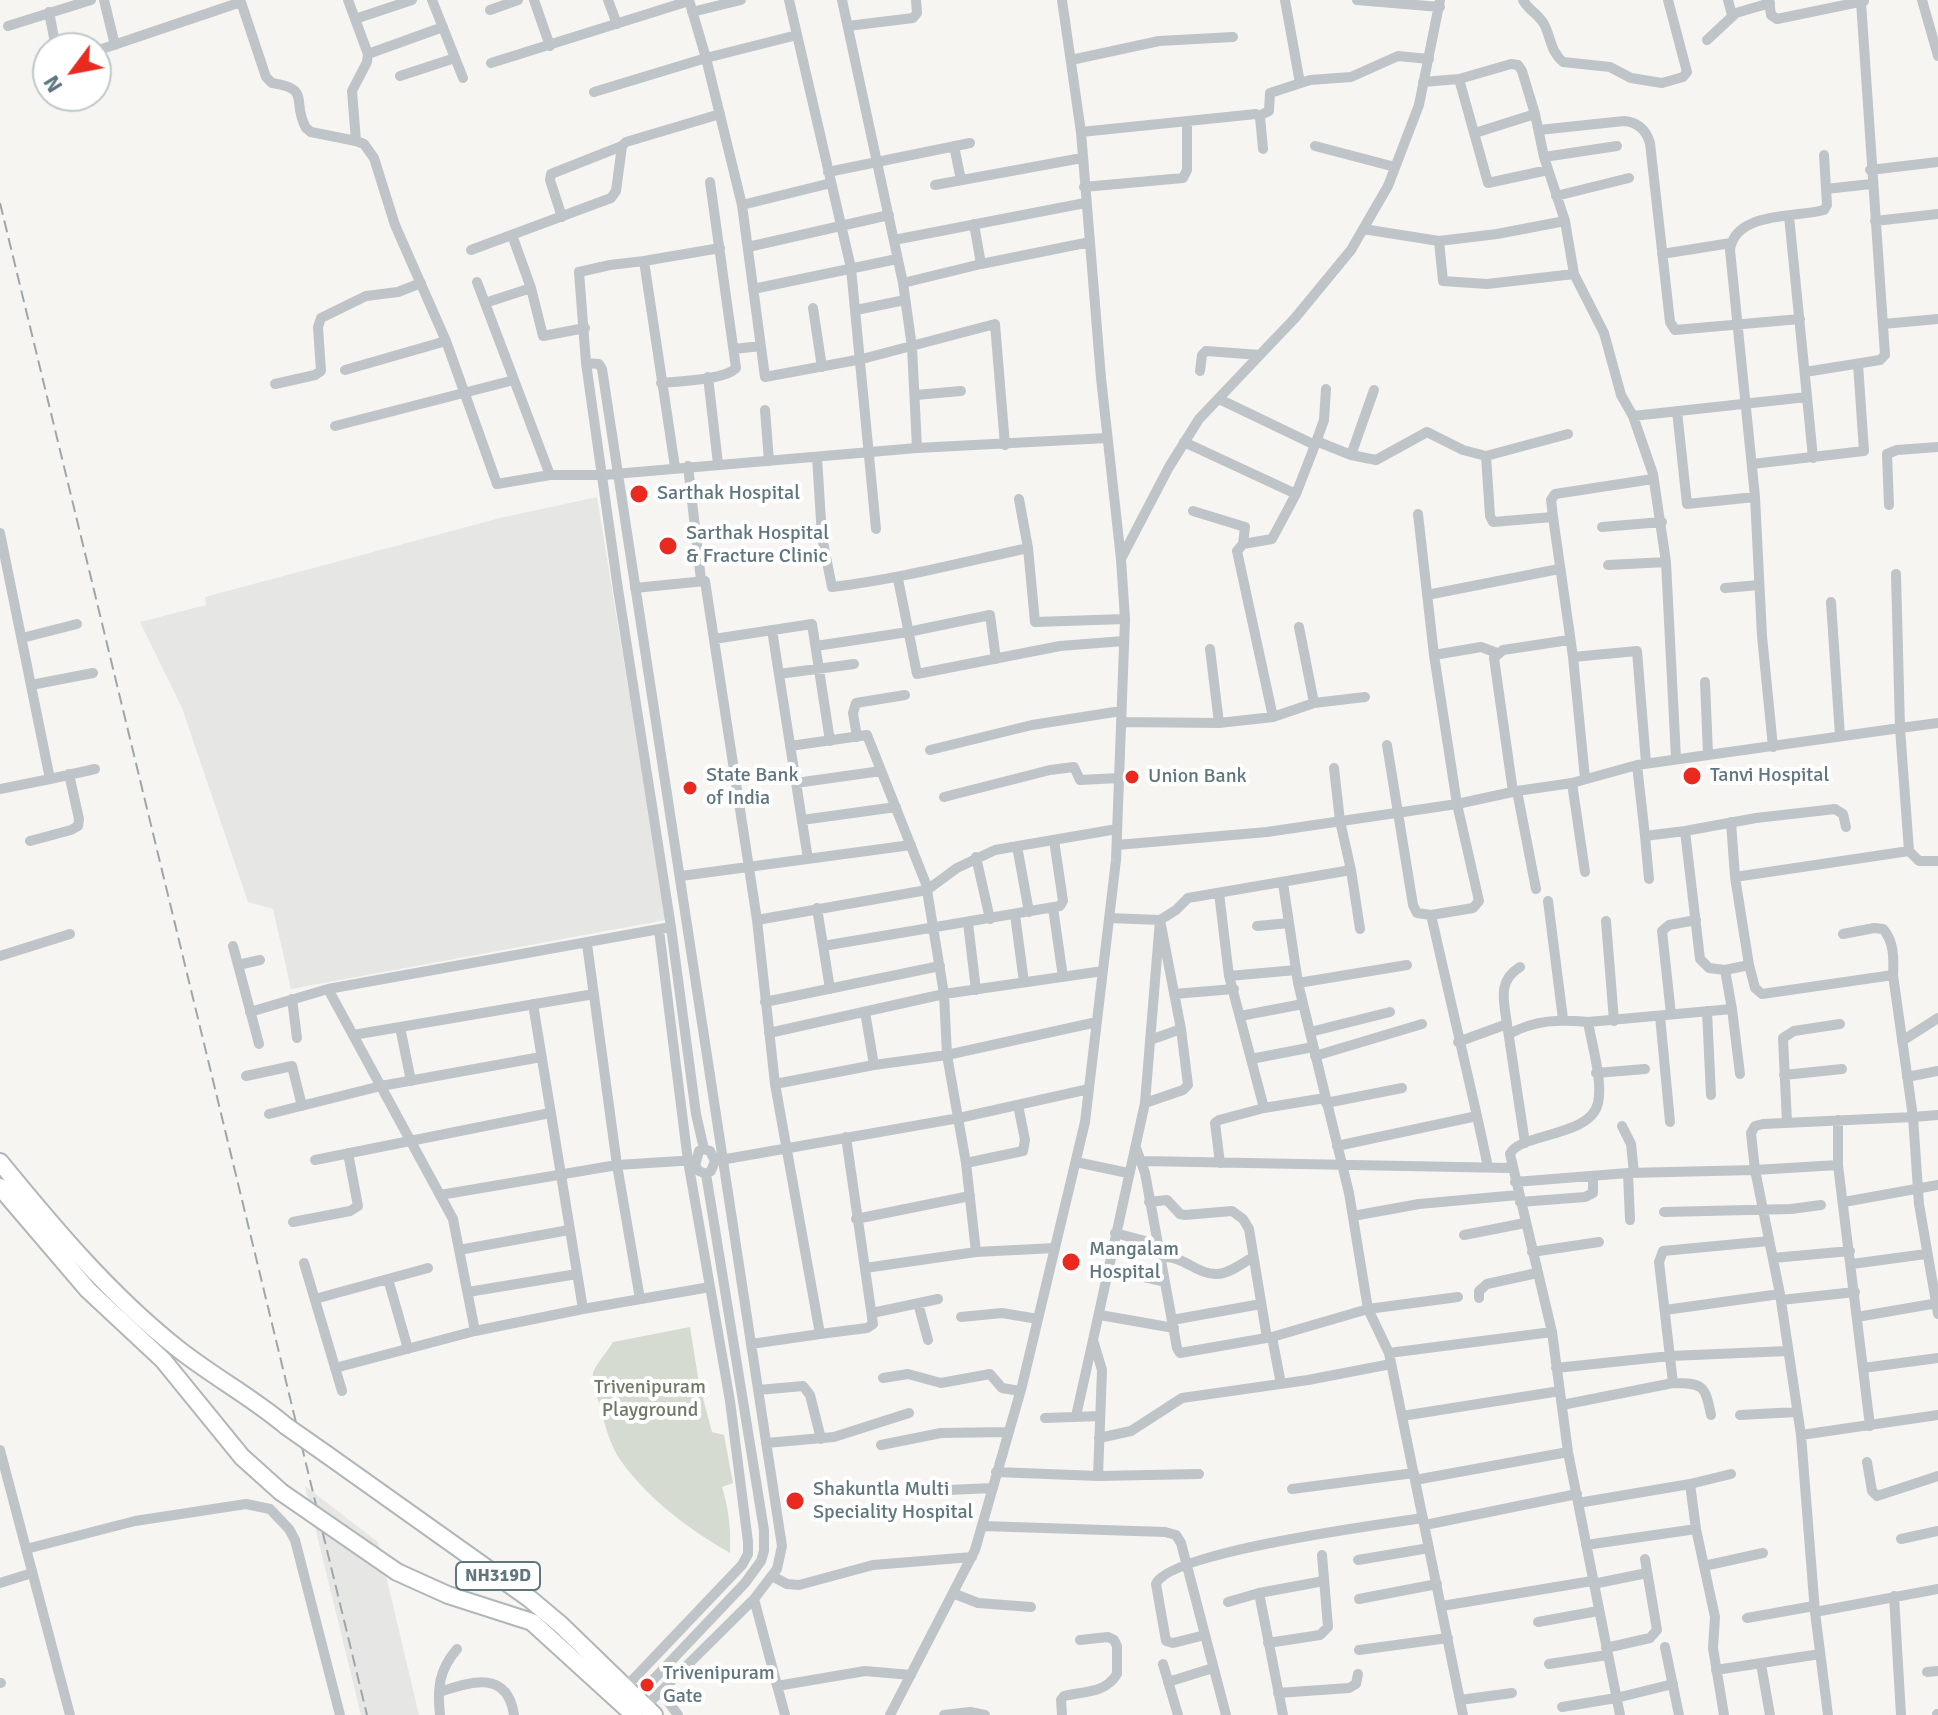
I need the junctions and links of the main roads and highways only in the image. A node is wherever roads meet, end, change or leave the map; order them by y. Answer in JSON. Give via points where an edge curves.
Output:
{"nodes":[{"id":1,"x":0,"y":1162,"type":"edge"},
{"id":2,"x":0,"y":1187,"type":"edge"},
{"id":3,"x":635,"y":1705,"type":"edge"}],
"edges":[{"from":1,"to":3,"type":"highway","number":"NH319D","bridge":true,"via":[[131,1308],[210,1373],[530,1599]]},
{"from":2,"to":3,"type":"highway","number":"NH319D","bridge":true,"via":[[88,1290],[163,1360],[242,1457],[281,1492],[397,1572],[532,1622]]}]}
